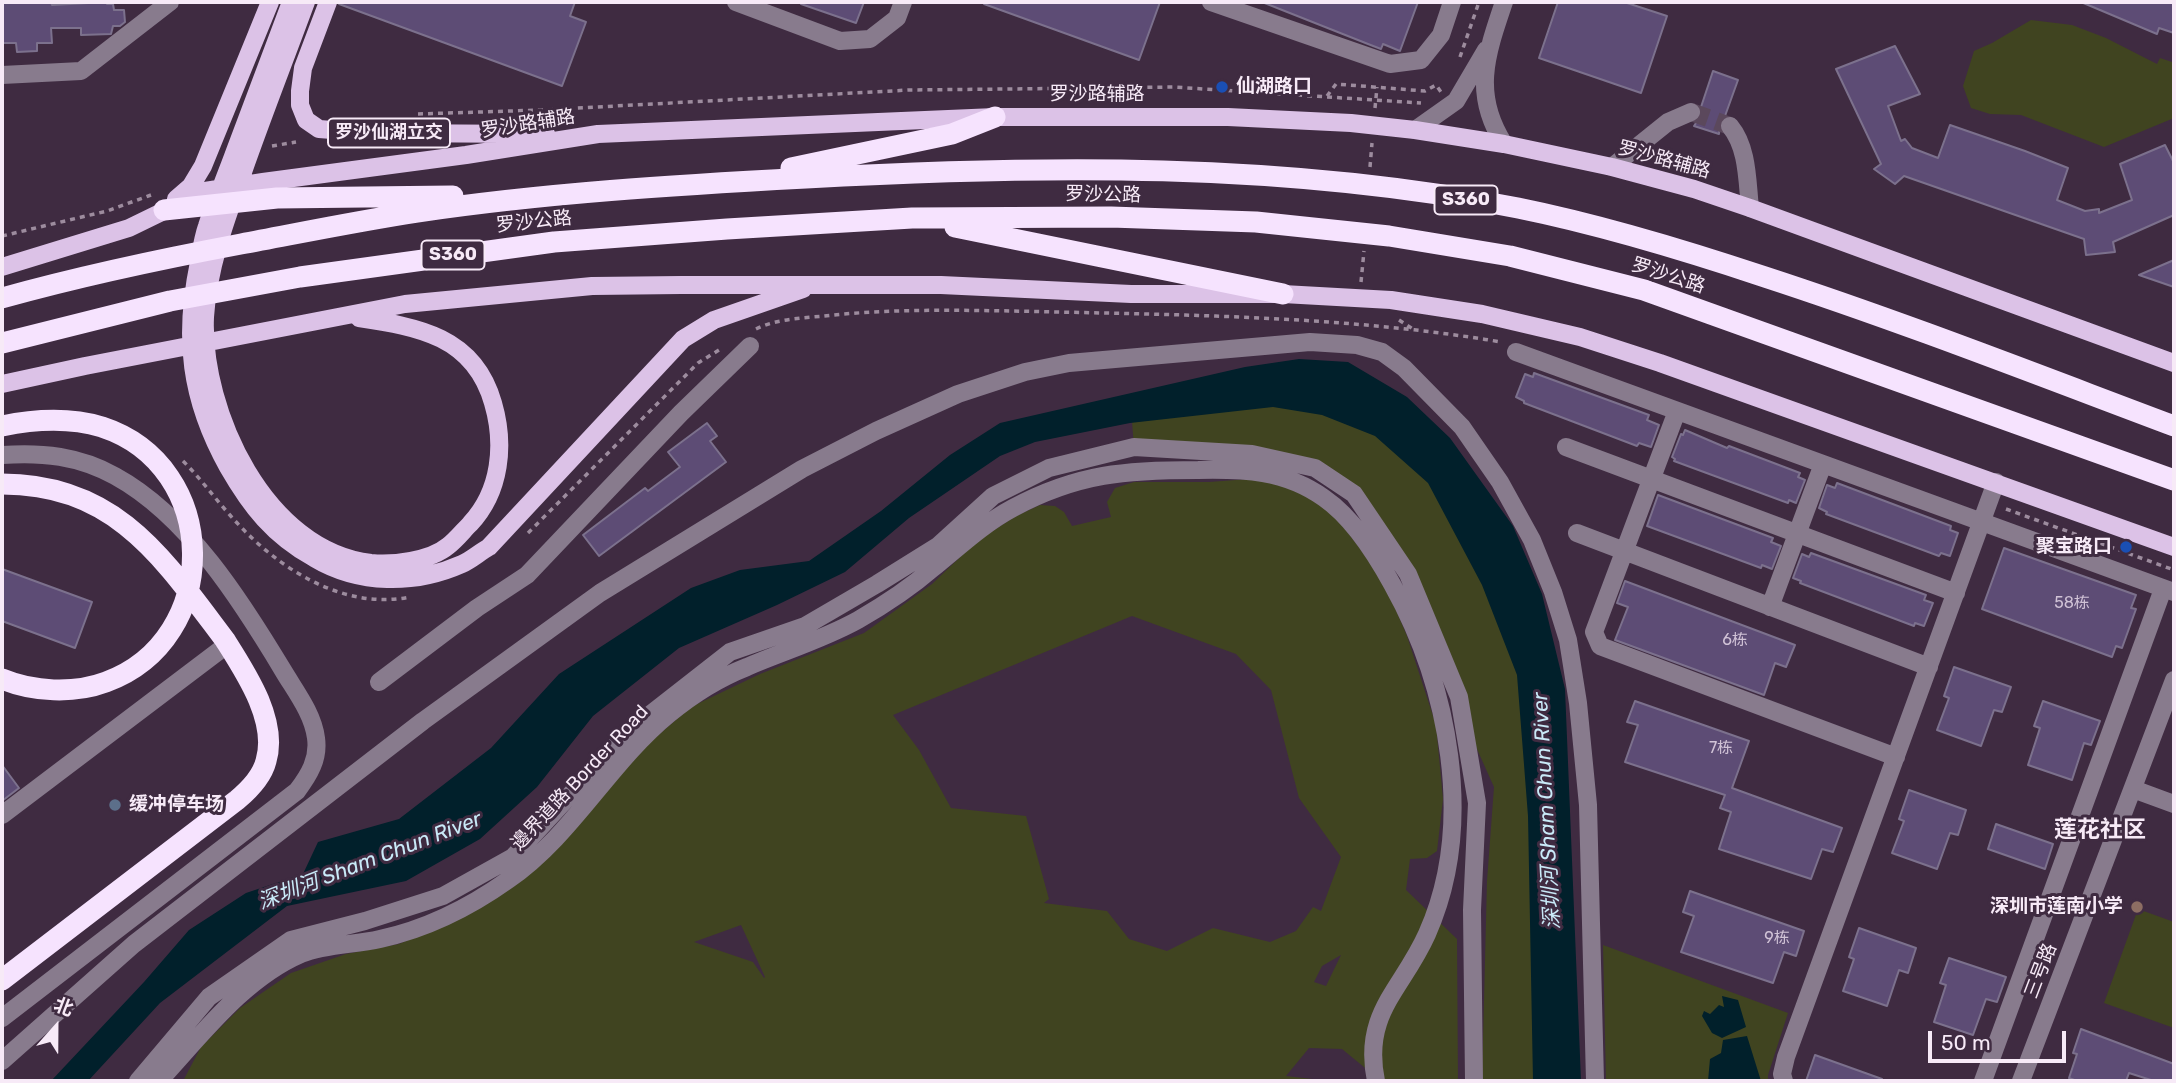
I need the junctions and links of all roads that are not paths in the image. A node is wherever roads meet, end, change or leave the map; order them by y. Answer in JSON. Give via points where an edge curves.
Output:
{"nodes":[{"id":1,"x":170,"y":2,"type":"edge"},
{"id":2,"x":270,"y":2,"type":"edge"},
{"id":3,"x":291,"y":2,"type":"edge"},
{"id":4,"x":306,"y":2,"type":"edge"},
{"id":5,"x":328,"y":2,"type":"edge"},
{"id":6,"x":736,"y":2,"type":"edge"},
{"id":7,"x":903,"y":2,"type":"edge"},
{"id":8,"x":1211,"y":2,"type":"edge"},
{"id":9,"x":1452,"y":2,"type":"edge"},
{"id":10,"x":1504,"y":2,"type":"edge"},
{"id":11,"x":1490,"y":44,"type":"junction"},
{"id":12,"x":252,"y":49,"type":"junction"},
{"id":13,"x":303,"y":68,"type":"junction"},
{"id":14,"x":2,"y":75,"type":"edge"},
{"id":15,"x":1691,"y":112,"type":"dead end"},
{"id":16,"x":995,"y":117,"type":"junction"},
{"id":17,"x":1730,"y":126,"type":"dead end"},
{"id":18,"x":1416,"y":130,"type":"junction"},
{"id":19,"x":598,"y":134,"type":"junction"},
{"id":20,"x":1504,"y":144,"type":"junction"},
{"id":21,"x":1612,"y":167,"type":"junction"},
{"id":22,"x":723,"y":182,"type":"junction"},
{"id":23,"x":553,"y":196,"type":"junction"},
{"id":24,"x":160,"y":202,"type":"junction"},
{"id":25,"x":1750,"y":208,"type":"junction"},
{"id":26,"x":912,"y":218,"type":"junction"},
{"id":27,"x":2,"y":267,"type":"edge"},
{"id":28,"x":819,"y":284,"type":"junction"},
{"id":29,"x":2,"y":298,"type":"edge"},
{"id":30,"x":1281,"y":303,"type":"junction"},
{"id":31,"x":348,"y":317,"type":"junction"},
{"id":32,"x":2,"y":343,"type":"edge"},
{"id":33,"x":750,"y":346,"type":"dead end"},
{"id":34,"x":1516,"y":352,"type":"dead end"},
{"id":35,"x":2174,"y":363,"type":"edge"},
{"id":36,"x":2,"y":384,"type":"edge"},
{"id":37,"x":1677,"y":411,"type":"junction"},
{"id":38,"x":2,"y":426,"type":"edge"},
{"id":39,"x":2174,"y":426,"type":"edge"},
{"id":40,"x":1566,"y":447,"type":"dead end"},
{"id":41,"x":2,"y":455,"type":"edge"},
{"id":42,"x":1823,"y":464,"type":"junction"},
{"id":43,"x":1652,"y":479,"type":"junction"},
{"id":44,"x":2174,"y":480,"type":"edge"},
{"id":45,"x":1996,"y":482,"type":"junction"},
{"id":46,"x":2,"y":484,"type":"edge"},
{"id":47,"x":1982,"y":522,"type":"junction"},
{"id":48,"x":1577,"y":533,"type":"dead end"},
{"id":49,"x":1797,"y":534,"type":"junction"},
{"id":50,"x":2174,"y":547,"type":"edge"},
{"id":51,"x":1624,"y":551,"type":"junction"},
{"id":52,"x":358,"y":569,"type":"junction"},
{"id":53,"x":2169,"y":590,"type":"edge"},
{"id":54,"x":1956,"y":593,"type":"junction"},
{"id":55,"x":1770,"y":607,"type":"junction"},
{"id":56,"x":227,"y":642,"type":"junction"},
{"id":57,"x":1929,"y":667,"type":"junction"},
{"id":58,"x":2,"y":679,"type":"edge"},
{"id":59,"x":2174,"y":680,"type":"edge"},
{"id":60,"x":379,"y":682,"type":"dead end"},
{"id":61,"x":1896,"y":757,"type":"junction"},
{"id":62,"x":2133,"y":789,"type":"junction"},
{"id":63,"x":2174,"y":804,"type":"edge"},
{"id":64,"x":2,"y":815,"type":"edge"},
{"id":65,"x":2,"y":980,"type":"edge"},
{"id":66,"x":2,"y":1018,"type":"edge"},
{"id":67,"x":2,"y":1061,"type":"edge"},
{"id":68,"x":138,"y":1081,"type":"edge"},
{"id":69,"x":159,"y":1081,"type":"edge"},
{"id":70,"x":1376,"y":1081,"type":"edge"},
{"id":71,"x":1474,"y":1081,"type":"edge"},
{"id":72,"x":1595,"y":1081,"type":"edge"},
{"id":73,"x":1784,"y":1081,"type":"edge"},
{"id":74,"x":1983,"y":1081,"type":"edge"},
{"id":75,"x":2021,"y":1081,"type":"edge"}],
"edges":[{"from":1,"to":14,"type":"street","via":[[81,71]]},
{"from":2,"to":12,"type":"main road"},
{"from":3,"to":52,"type":"main road","via":[[206,228],[190,318],[190,351],[203,415],[217,447],[261,518],[292,546],[319,562]]},
{"from":4,"to":52,"type":"main road","via":[[221,235],[205,317],[206,348],[218,408],[251,477],[273,508],[300,533]]},
{"from":5,"to":13,"type":"main road","number":"罗沙仙湖立交"},
{"from":6,"to":7,"type":"street","via":[[840,41],[870,39],[897,18]]},
{"from":8,"to":9,"type":"street","via":[[1390,64],[1421,60],[1441,35]]},
{"from":10,"to":11,"type":"street"},
{"from":11,"to":18,"type":"street","via":[[1456,101]]},
{"from":11,"to":20,"type":"street","via":[[1486,105]]},
{"from":12,"to":13,"type":"main road","via":[[248,91],[260,100],[275,103],[286,99]]},
{"from":12,"to":24,"type":"main road","via":[[191,186]]},
{"from":13,"to":19,"type":"main road","number":"罗沙仙湖立交","via":[[300,105],[306,120],[319,129]]},
{"from":15,"to":21,"type":"street","via":[[1668,122]]},
{"from":16,"to":18,"type":"main road","name":"罗沙路辅路","via":[[1228,117]]},
{"from":16,"to":19,"type":"main road","name":"罗沙路辅路"},
{"from":16,"to":22,"type":"highway","via":[[952,134]]},
{"from":17,"to":25,"type":"street","via":[[1742,149]]},
{"from":18,"to":20,"type":"main road","name":"罗沙路辅路"},
{"from":19,"to":24,"type":"main road","name":"罗沙路辅路","via":[[205,191]]},
{"from":20,"to":21,"type":"main road","name":"罗沙路辅路"},
{"from":21,"to":25,"type":"main road","name":"罗沙路辅路"},
{"from":22,"to":23,"type":"highway","name":"罗沙公路","number":"S360"},
{"from":22,"to":39,"type":"highway","name":"罗沙公路","number":"S360","via":[[914,172],[1111,170],[1393,188],[1517,208],[1655,240],[1824,296]]},
{"from":23,"to":24,"type":"highway"},
{"from":23,"to":29,"type":"highway","name":"罗沙公路","number":"S360","via":[[418,212],[150,261]]},
{"from":24,"to":27,"type":"main road","name":"罗沙路辅路","via":[[129,228]]},
{"from":25,"to":35,"type":"main road","name":"罗沙路辅路"},
{"from":26,"to":30,"type":"highway"},
{"from":26,"to":32,"type":"highway","name":"罗沙公路","number":"S360","via":[[554,242],[428,258],[170,302]]},
{"from":26,"to":44,"type":"highway","name":"罗沙公路","number":"S360","via":[[1256,222],[1389,236],[1510,256],[1644,290]]},
{"from":28,"to":30,"type":"main road","via":[[941,285]]},
{"from":28,"to":31,"type":"main road","via":[[592,286],[405,304]]},
{"from":28,"to":52,"type":"main road","via":[[713,320],[683,339],[489,547],[463,564],[422,578],[390,580]]},
{"from":30,"to":45,"type":"main road","via":[[1391,300],[1482,314],[1580,337]]},
{"from":31,"to":36,"type":"main road"},
{"from":31,"to":52,"type":"main road","via":[[409,326],[437,335],[461,352],[480,372],[491,394],[501,439],[482,511],[445,548],[418,559]]},
{"from":33,"to":60,"type":"street","via":[[527,575]]},
{"from":34,"to":37,"type":"street"},
{"from":37,"to":42,"type":"street"},
{"from":37,"to":43,"type":"street"},
{"from":38,"to":58,"type":"highway","via":[[44,419],[83,422],[137,445],[177,490],[193,551],[190,588],[179,616],[165,640],[137,667],[107,682],[78,689],[33,688]]},
{"from":40,"to":43,"type":"street"},
{"from":41,"to":66,"type":"street","via":[[45,454],[92,465],[135,489],[164,513],[211,564],[256,624],[314,724],[317,750],[309,776],[297,791]]},
{"from":42,"to":47,"type":"street"},
{"from":42,"to":49,"type":"street"},
{"from":43,"to":49,"type":"street"},
{"from":43,"to":51,"type":"street"},
{"from":45,"to":47,"type":"street"},
{"from":45,"to":50,"type":"main road"},
{"from":46,"to":56,"type":"highway","via":[[49,488],[120,520],[155,551]]},
{"from":47,"to":53,"type":"street"},
{"from":47,"to":54,"type":"street"},
{"from":48,"to":51,"type":"street"},
{"from":49,"to":54,"type":"street"},
{"from":49,"to":55,"type":"street"},
{"from":51,"to":55,"type":"street"},
{"from":51,"to":61,"type":"street","via":[[1594,632],[1600,646]]},
{"from":53,"to":74,"type":"street"},
{"from":54,"to":57,"type":"street"},
{"from":55,"to":57,"type":"street"},
{"from":56,"to":64,"type":"street"},
{"from":56,"to":65,"type":"highway","via":[[257,699],[268,733],[266,763],[259,777],[237,800]]},
{"from":57,"to":61,"type":"street"},
{"from":59,"to":62,"type":"street","name":"三号路"},
{"from":61,"to":73,"type":"street","via":[[1786,1057]]},
{"from":62,"to":63,"type":"street"},
{"from":62,"to":75,"type":"street","name":"三号路"},
{"from":67,"to":72,"type":"street","via":[[135,944],[424,721],[600,593],[802,469],[958,394],[1025,372],[1069,363],[1310,342],[1382,352],[1462,426],[1532,540],[1553,592],[1568,640],[1588,805]]},
{"from":68,"to":71,"type":"street","via":[[209,997],[291,940],[443,896],[513,857],[629,732],[730,652],[805,626],[938,546],[993,496],[1048,468],[1134,447],[1252,453],[1315,468],[1354,494],[1408,574],[1459,697],[1477,803],[1472,910]]},
{"from":69,"to":70,"type":"street","name":"邊界道路 Border Road","via":[[219,1013],[284,963],[319,948],[412,930],[494,890],[540,853],[650,731],[691,698],[740,670],[862,617],[904,591],[999,516],[1037,496],[1076,480],[1125,471],[1262,471],[1324,498],[1357,531],[1391,582],[1419,640],[1440,707],[1450,770],[1451,831],[1444,888],[1432,923],[1377,1023],[1372,1054]]}]}
